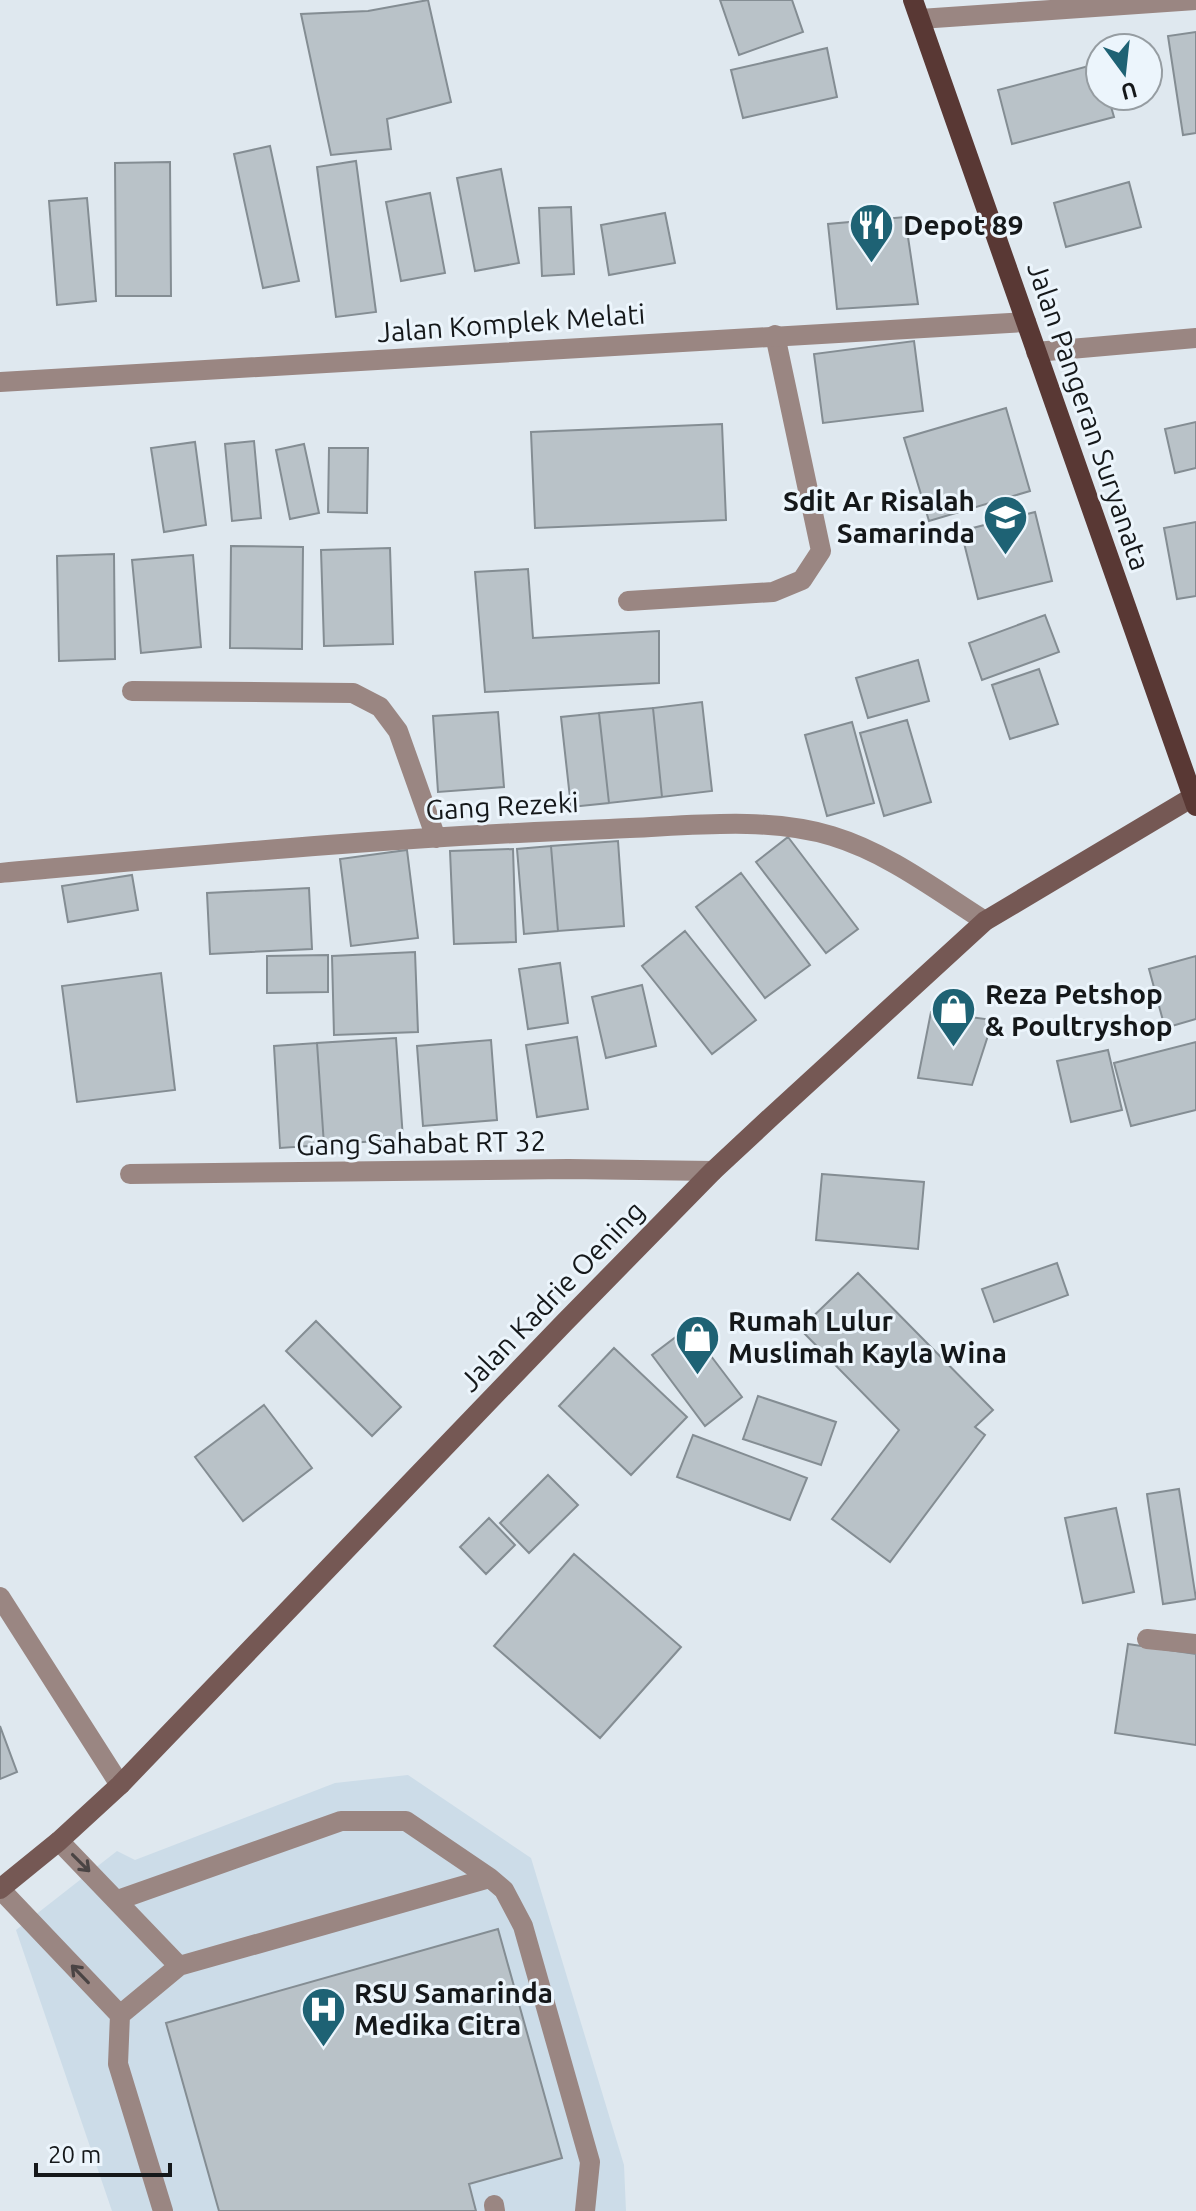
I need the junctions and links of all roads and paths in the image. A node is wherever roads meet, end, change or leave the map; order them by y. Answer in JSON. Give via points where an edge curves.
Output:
{"nodes":[{"id":1,"x":1196,"y":0,"type":"edge"},
{"id":2,"x":916,"y":9,"type":"edge"},
{"id":3,"x":1026,"y":322,"type":"junction"},
{"id":4,"x":775,"y":335,"type":"junction"},
{"id":5,"x":1196,"y":338,"type":"edge"},
{"id":6,"x":1036,"y":352,"type":"junction"},
{"id":7,"x":0,"y":382,"type":"edge"},
{"id":8,"x":628,"y":601,"type":"dead end"},
{"id":9,"x":132,"y":691,"type":"dead end"},
{"id":10,"x":1194,"y":800,"type":"edge"},
{"id":11,"x":436,"y":838,"type":"junction"},
{"id":12,"x":0,"y":873,"type":"edge"},
{"id":13,"x":985,"y":921,"type":"junction"},
{"id":14,"x":713,"y":1171,"type":"junction"},
{"id":15,"x":130,"y":1174,"type":"dead end"},
{"id":16,"x":0,"y":1597,"type":"edge"},
{"id":17,"x":1147,"y":1639,"type":"dead end"},
{"id":18,"x":1196,"y":1644,"type":"edge"},
{"id":19,"x":120,"y":1785,"type":"junction"},
{"id":20,"x":59,"y":1841,"type":"junction"},
{"id":21,"x":490,"y":1878,"type":"junction"},
{"id":22,"x":0,"y":1889,"type":"edge"},
{"id":23,"x":118,"y":1900,"type":"junction"},
{"id":24,"x":179,"y":1966,"type":"junction"},
{"id":25,"x":120,"y":2015,"type":"junction"},
{"id":26,"x":163,"y":2211,"type":"edge"},
{"id":27,"x":585,"y":2211,"type":"edge"}],
"edges":[{"from":1,"to":2,"type":"street"},
{"from":2,"to":3,"type":"main road","name":"Jalan Pangeran Suryanata"},
{"from":3,"to":4,"type":"street","name":"Jalan Komplek Melati"},
{"from":3,"to":6,"type":"main road","name":"Jalan Pangeran Suryanata"},
{"from":4,"to":7,"type":"street","name":"Jalan Komplek Melati"},
{"from":4,"to":8,"type":"street","via":[[821,551],[802,580],[773,592]]},
{"from":5,"to":6,"type":"street"},
{"from":6,"to":10,"type":"main road","name":"Jalan Pangeran Suryanata"},
{"from":9,"to":11,"type":"street","via":[[353,693],[380,707],[398,731]]},
{"from":10,"to":13,"type":"main road","name":"Jalan Kadrie Oening"},
{"from":11,"to":12,"type":"street","name":"Gang Rezeki"},
{"from":11,"to":13,"type":"street","name":"Gang Rezeki","via":[[794,827],[871,850]]},
{"from":13,"to":14,"type":"main road","name":"Jalan Kadrie Oening"},
{"from":14,"to":15,"type":"street","name":"Gang Sahabat RT 32"},
{"from":14,"to":19,"type":"main road","name":"Jalan Kadrie Oening"},
{"from":16,"to":19,"type":"street"},
{"from":17,"to":18,"type":"street"},
{"from":19,"to":20,"type":"main road","name":"Jalan Kadrie Oening"},
{"from":20,"to":22,"type":"main road","name":"Jalan Kadrie Oening"},
{"from":20,"to":23,"type":"street","one_way":true},
{"from":21,"to":23,"type":"street","via":[[406,1821],[341,1821]]},
{"from":21,"to":24,"type":"street"},
{"from":21,"to":27,"type":"street","via":[[504,1890],[523,1926],[590,2162]]},
{"from":25,"to":22,"type":"street","one_way":true},
{"from":23,"to":24,"type":"street"},
{"from":24,"to":25,"type":"street"},
{"from":25,"to":26,"type":"street","via":[[118,2064]]}]}
